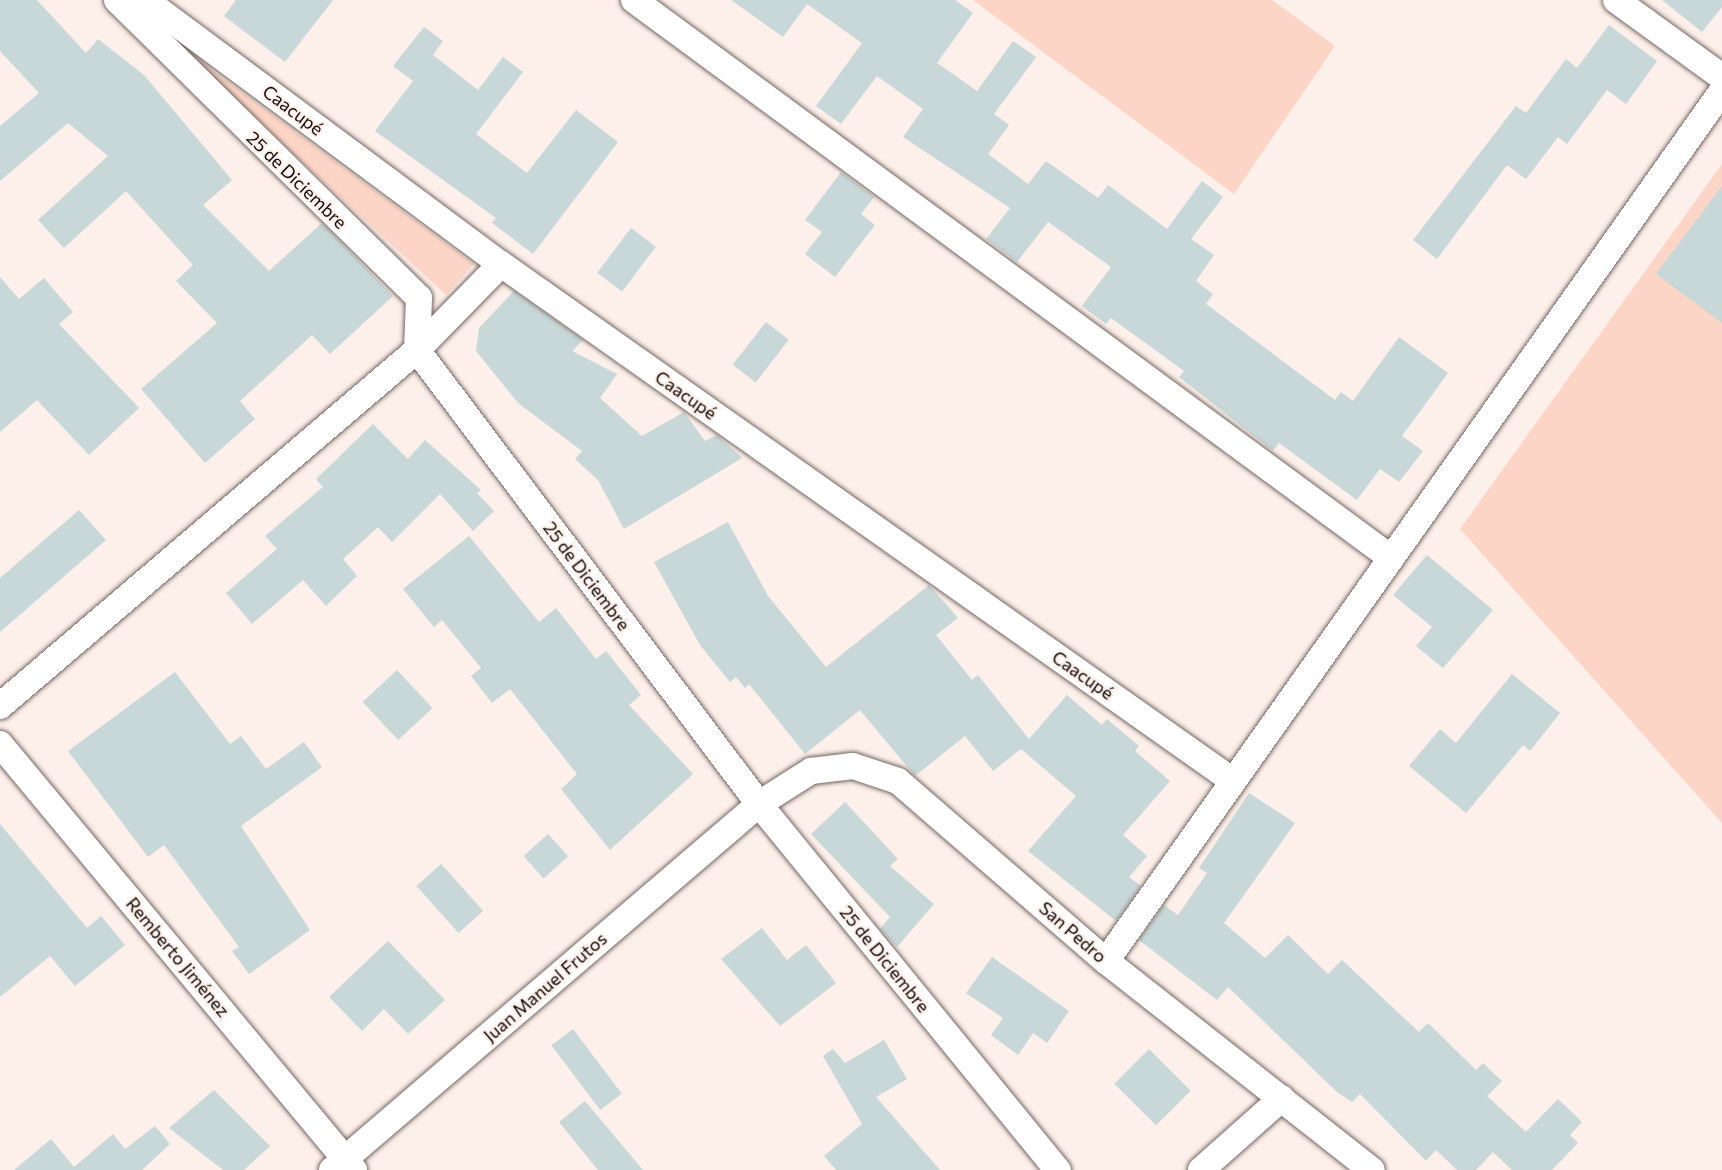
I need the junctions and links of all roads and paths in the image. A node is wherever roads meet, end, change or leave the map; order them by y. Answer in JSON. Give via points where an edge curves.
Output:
{"nodes":[{"id":1,"x":117,"y":0,"type":"edge"},
{"id":2,"x":145,"y":0,"type":"edge"},
{"id":3,"x":634,"y":0,"type":"edge"},
{"id":4,"x":1616,"y":0,"type":"edge"},
{"id":5,"x":1722,"y":77,"type":"edge"},
{"id":6,"x":1722,"y":92,"type":"edge"},
{"id":7,"x":501,"y":264,"type":"junction"},
{"id":8,"x":417,"y":351,"type":"junction"},
{"id":9,"x":1391,"y":558,"type":"junction"},
{"id":10,"x":0,"y":705,"type":"edge"},
{"id":11,"x":0,"y":744,"type":"edge"},
{"id":12,"x":1233,"y":781,"type":"junction"},
{"id":13,"x":759,"y":804,"type":"junction"},
{"id":14,"x":1106,"y":961,"type":"junction"},
{"id":15,"x":1282,"y":1098,"type":"junction"},
{"id":16,"x":344,"y":1166,"type":"edge"},
{"id":17,"x":1058,"y":1170,"type":"edge"},
{"id":18,"x":1201,"y":1170,"type":"edge"},
{"id":19,"x":1372,"y":1170,"type":"edge"}],
"edges":[{"from":1,"to":8,"type":"street","name":"25 de Diciembre","via":[[418,298]]},
{"from":2,"to":7,"type":"street","name":"Caacupé"},
{"from":3,"to":9,"type":"street"},
{"from":4,"to":5,"type":"street"},
{"from":6,"to":9,"type":"street"},
{"from":7,"to":8,"type":"street"},
{"from":7,"to":12,"type":"street","name":"Caacupé"},
{"from":8,"to":10,"type":"street"},
{"from":8,"to":13,"type":"street","name":"25 de Diciembre"},
{"from":9,"to":12,"type":"street"},
{"from":11,"to":16,"type":"street","name":"Remberto Jiménez"},
{"from":12,"to":14,"type":"street"},
{"from":13,"to":14,"type":"street","name":"San Pedro","via":[[811,771],[854,766],[898,781]]},
{"from":13,"to":16,"type":"street","name":"Juan Manuel Frutos"},
{"from":13,"to":17,"type":"street","name":"25 de Diciembre"},
{"from":14,"to":15,"type":"street","name":"San Pedro"},
{"from":15,"to":18,"type":"street"},
{"from":15,"to":19,"type":"street","name":"San Pedro"}]}
